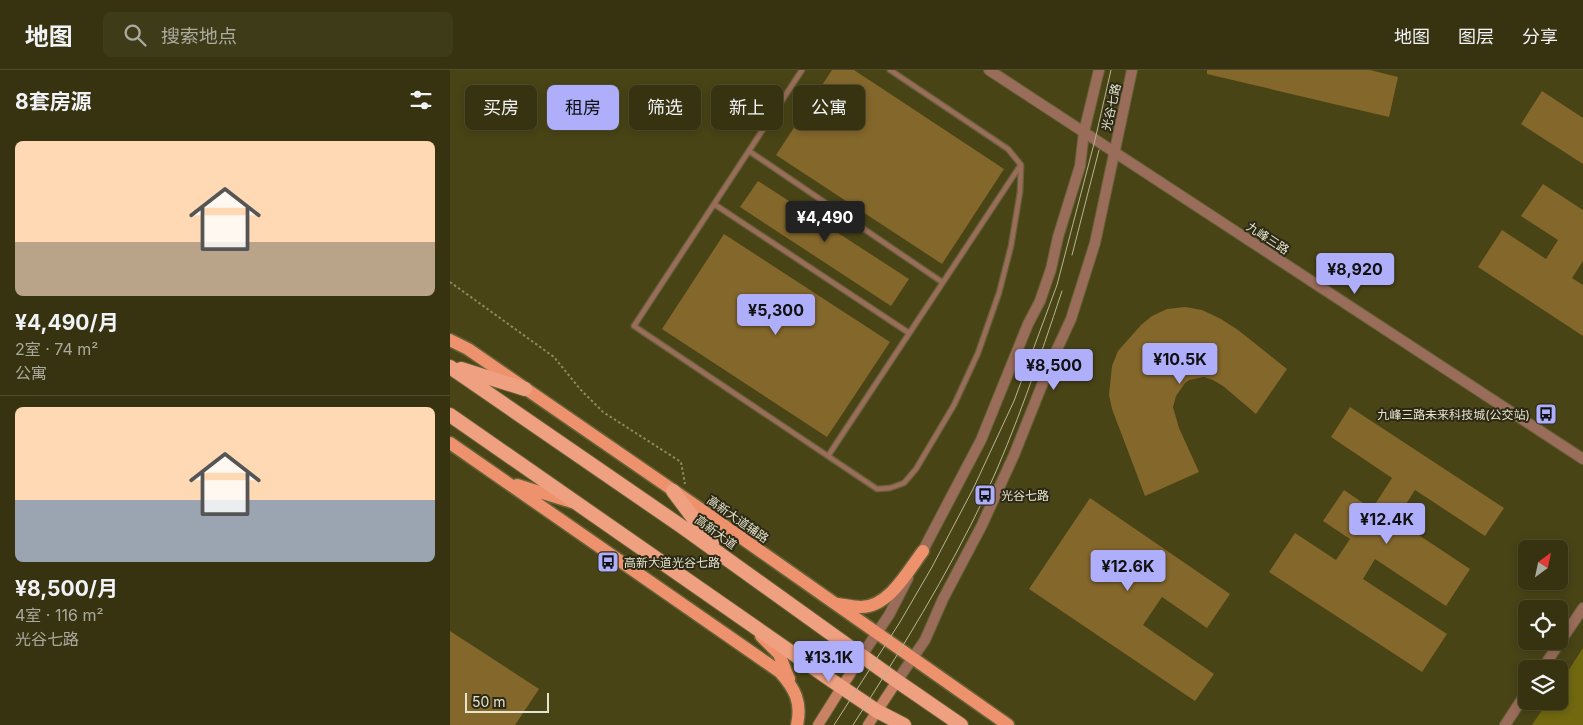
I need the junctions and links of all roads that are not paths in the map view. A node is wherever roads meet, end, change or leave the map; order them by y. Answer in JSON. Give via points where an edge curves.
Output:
{"nodes":[{"id":1,"x":802,"y":70,"type":"edge"},
{"id":2,"x":890,"y":70,"type":"edge"},
{"id":3,"x":989,"y":70,"type":"edge"},
{"id":4,"x":1099,"y":70,"type":"edge"},
{"id":5,"x":1132,"y":70,"type":"edge"},
{"id":6,"x":1084,"y":132,"type":"junction"},
{"id":7,"x":749,"y":151,"type":"junction"},
{"id":8,"x":1114,"y":152,"type":"junction"},
{"id":9,"x":1021,"y":164,"type":"junction"},
{"id":10,"x":714,"y":204,"type":"junction"},
{"id":11,"x":942,"y":282,"type":"junction"},
{"id":12,"x":909,"y":333,"type":"junction"},
{"id":13,"x":450,"y":340,"type":"edge"},
{"id":14,"x":450,"y":367,"type":"edge"},
{"id":15,"x":525,"y":389,"type":"junction"},
{"id":16,"x":450,"y":415,"type":"edge"},
{"id":17,"x":450,"y":443,"type":"edge"},
{"id":18,"x":828,"y":456,"type":"junction"},
{"id":19,"x":1583,"y":459,"type":"edge"},
{"id":20,"x":503,"y":480,"type":"junction"},
{"id":21,"x":673,"y":491,"type":"junction"},
{"id":22,"x":579,"y":504,"type":"junction"},
{"id":23,"x":922,"y":551,"type":"junction"},
{"id":24,"x":720,"y":554,"type":"junction"},
{"id":25,"x":834,"y":603,"type":"junction"},
{"id":26,"x":1583,"y":608,"type":"edge"},
{"id":27,"x":747,"y":621,"type":"junction"},
{"id":28,"x":877,"y":633,"type":"junction"},
{"id":29,"x":862,"y":655,"type":"junction"},
{"id":30,"x":913,"y":658,"type":"junction"},
{"id":31,"x":1548,"y":660,"type":"edge"},
{"id":32,"x":896,"y":681,"type":"junction"},
{"id":33,"x":792,"y":685,"type":"junction"},
{"id":34,"x":842,"y":686,"type":"junction"},
{"id":35,"x":1518,"y":705,"type":"edge"},
{"id":36,"x":877,"y":711,"type":"junction"},
{"id":37,"x":798,"y":724,"type":"edge"},
{"id":38,"x":818,"y":725,"type":"edge"},
{"id":39,"x":868,"y":725,"type":"edge"},
{"id":40,"x":904,"y":725,"type":"edge"},
{"id":41,"x":962,"y":725,"type":"edge"},
{"id":42,"x":1008,"y":725,"type":"edge"},
{"id":43,"x":1504,"y":725,"type":"edge"}],
"edges":[{"from":1,"to":7,"type":"lane"},
{"from":2,"to":9,"type":"lane","via":[[1008,149]]},
{"from":3,"to":6,"type":"street","name":"九峰三路"},
{"from":4,"to":6,"type":"street","name":"光谷七路"},
{"from":5,"to":8,"type":"street","name":"光谷七路"},
{"from":6,"to":8,"type":"street","name":"九峰三路"},
{"from":6,"to":23,"type":"street","name":"光谷七路","via":[[1080,166],[1040,301],[981,440]]},
{"from":7,"to":10,"type":"lane"},
{"from":7,"to":11,"type":"lane"},
{"from":8,"to":19,"type":"street","name":"九峰三路"},
{"from":8,"to":30,"type":"street","name":"光谷七路","via":[[1095,243],[1071,319],[982,525]]},
{"from":9,"to":11,"type":"lane"},
{"from":9,"to":18,"type":"lane","via":[[1011,246],[999,293],[978,353],[954,404],[916,469],[904,483],[877,489]]},
{"from":10,"to":12,"type":"lane"},
{"from":10,"to":18,"type":"lane","via":[[634,326]]},
{"from":11,"to":12,"type":"lane"},
{"from":12,"to":18,"type":"lane"},
{"from":13,"to":15,"type":"main road","name":"高新大道辅路"},
{"from":14,"to":15,"type":"highway"},
{"from":14,"to":24,"type":"highway","name":"高新大道"},
{"from":15,"to":21,"type":"main road","name":"高新大道辅路"},
{"from":16,"to":22,"type":"highway"},
{"from":17,"to":20,"type":"main road"},
{"from":20,"to":22,"type":"main road"},
{"from":20,"to":33,"type":"main road","via":[[780,672]]},
{"from":21,"to":24,"type":"highway"},
{"from":21,"to":25,"type":"main road","name":"高新大道辅路"},
{"from":22,"to":27,"type":"highway"},
{"from":23,"to":25,"type":"main road","via":[[879,604],[862,608]]},
{"from":23,"to":28,"type":"street","name":"光谷七路"},
{"from":24,"to":29,"type":"highway","name":"高新大道"},
{"from":25,"to":28,"type":"main road","name":"高新大道辅路"},
{"from":26,"to":31,"type":"street"},
{"from":27,"to":33,"type":"main road","via":[[779,654]]},
{"from":27,"to":34,"type":"highway"},
{"from":28,"to":29,"type":"street","name":"光谷七路"},
{"from":28,"to":30,"type":"main road","name":"高新大道辅路"},
{"from":29,"to":32,"type":"highway","name":"高新大道"},
{"from":29,"to":34,"type":"main road","name":"光谷七路"},
{"from":30,"to":32,"type":"street","name":"光谷七路"},
{"from":30,"to":42,"type":"main road","name":"高新大道辅路"},
{"from":32,"to":36,"type":"main road","name":"光谷七路"},
{"from":32,"to":41,"type":"highway","name":"高新大道"},
{"from":33,"to":37,"type":"main road","via":[[799,701]]},
{"from":34,"to":36,"type":"highway"},
{"from":34,"to":38,"type":"main road","name":"光谷七路"},
{"from":35,"to":43,"type":"street"},
{"from":36,"to":39,"type":"main road","name":"光谷七路"},
{"from":36,"to":40,"type":"highway"}]}
